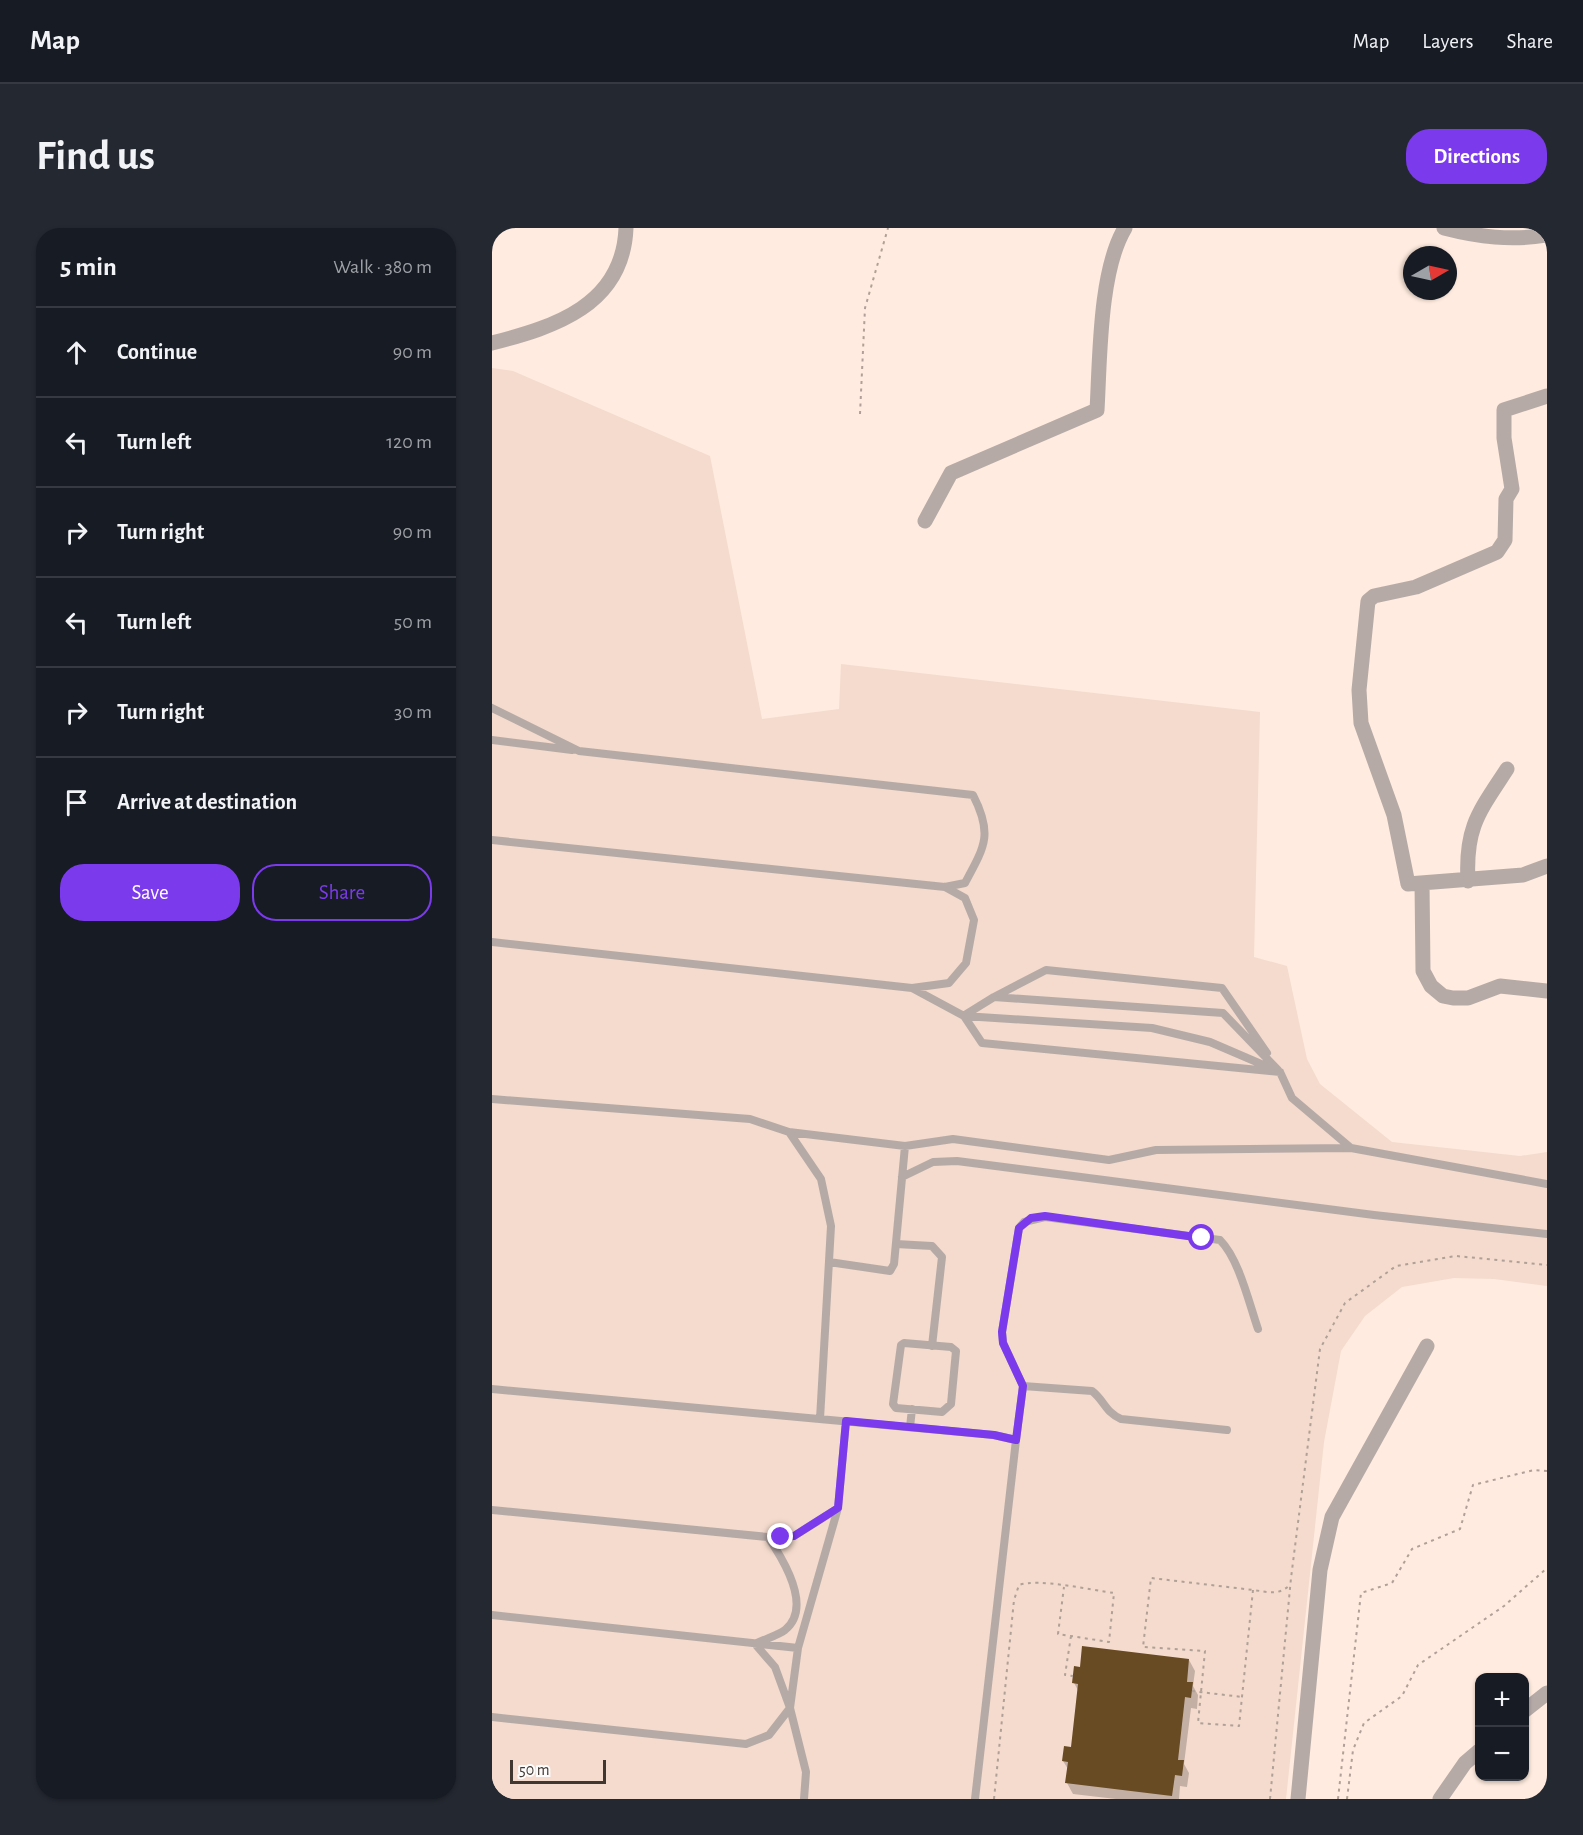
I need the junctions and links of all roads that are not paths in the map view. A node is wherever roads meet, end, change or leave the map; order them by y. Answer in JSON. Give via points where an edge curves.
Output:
{"nodes":[{"id":1,"x":626,"y":228,"type":"edge"},
{"id":2,"x":1125,"y":228,"type":"edge"},
{"id":3,"x":1444,"y":228,"type":"edge"},
{"id":4,"x":1547,"y":235,"type":"edge"},
{"id":5,"x":492,"y":343,"type":"edge"},
{"id":6,"x":1547,"y":396,"type":"edge"},
{"id":7,"x":925,"y":521,"type":"dead end"},
{"id":8,"x":492,"y":708,"type":"edge"},
{"id":9,"x":492,"y":740,"type":"edge"},
{"id":10,"x":579,"y":751,"type":"junction"},
{"id":11,"x":1507,"y":769,"type":"dead end"},
{"id":12,"x":492,"y":840,"type":"edge"},
{"id":13,"x":1547,"y":866,"type":"edge"},
{"id":14,"x":1468,"y":880,"type":"junction"},
{"id":15,"x":1422,"y":883,"type":"junction"},
{"id":16,"x":945,"y":887,"type":"junction"},
{"id":17,"x":492,"y":942,"type":"edge"},
{"id":18,"x":912,"y":988,"type":"junction"},
{"id":19,"x":1547,"y":991,"type":"edge"},
{"id":20,"x":994,"y":997,"type":"junction"},
{"id":21,"x":964,"y":1016,"type":"junction"},
{"id":22,"x":1280,"y":1072,"type":"junction"},
{"id":23,"x":492,"y":1099,"type":"edge"},
{"id":24,"x":789,"y":1132,"type":"junction"},
{"id":25,"x":905,"y":1146,"type":"junction"},
{"id":26,"x":1352,"y":1148,"type":"junction"},
{"id":27,"x":902,"y":1177,"type":"junction"},
{"id":28,"x":1547,"y":1184,"type":"edge"},
{"id":29,"x":1547,"y":1234,"type":"edge"},
{"id":30,"x":896,"y":1244,"type":"junction"},
{"id":31,"x":829,"y":1262,"type":"junction"},
{"id":32,"x":1258,"y":1329,"type":"dead end"},
{"id":33,"x":932,"y":1346,"type":"junction"},
{"id":34,"x":1427,"y":1346,"type":"dead end"},
{"id":35,"x":1023,"y":1386,"type":"junction"},
{"id":36,"x":492,"y":1389,"type":"edge"},
{"id":37,"x":912,"y":1409,"type":"junction"},
{"id":38,"x":820,"y":1419,"type":"junction"},
{"id":39,"x":846,"y":1421,"type":"junction"},
{"id":40,"x":910,"y":1427,"type":"junction"},
{"id":41,"x":1227,"y":1430,"type":"dead end"},
{"id":42,"x":1016,"y":1440,"type":"junction"},
{"id":43,"x":838,"y":1508,"type":"junction"},
{"id":44,"x":492,"y":1510,"type":"edge"},
{"id":45,"x":768,"y":1537,"type":"junction"},
{"id":46,"x":492,"y":1615,"type":"edge"},
{"id":47,"x":755,"y":1644,"type":"junction"},
{"id":48,"x":798,"y":1648,"type":"junction"},
{"id":49,"x":1547,"y":1693,"type":"edge"},
{"id":50,"x":1529,"y":1707,"type":"edge"},
{"id":51,"x":790,"y":1708,"type":"junction"},
{"id":52,"x":492,"y":1717,"type":"edge"},
{"id":53,"x":1475,"y":1754,"type":"edge"},
{"id":54,"x":804,"y":1799,"type":"edge"},
{"id":55,"x":975,"y":1799,"type":"edge"},
{"id":56,"x":1298,"y":1799,"type":"edge"},
{"id":57,"x":1440,"y":1799,"type":"edge"}],
"edges":[{"from":1,"to":5,"type":"street","via":[[619,268],[605,290],[566,320]]},
{"from":2,"to":7,"type":"street","via":[[1116,245],[1106,294],[1097,410],[951,473]]},
{"from":3,"to":4,"type":"street","via":[[1475,236],[1524,239]]},
{"from":6,"to":15,"type":"street","via":[[1504,410],[1512,489],[1506,499],[1505,540],[1497,552],[1416,587],[1380,594],[1368,602],[1359,690],[1361,723],[1394,815],[1408,884]]},
{"from":8,"to":10,"type":"lane"},
{"from":9,"to":10,"type":"lane"},
{"from":10,"to":16,"type":"lane","via":[[973,795],[985,818],[985,838],[965,883]]},
{"from":11,"to":14,"type":"street","via":[[1476,816],[1470,833]]},
{"from":12,"to":16,"type":"lane"},
{"from":13,"to":14,"type":"street","via":[[1523,875]]},
{"from":14,"to":15,"type":"street"},
{"from":15,"to":19,"type":"street","via":[[1423,971],[1431,986],[1443,996],[1453,998],[1468,998],[1500,986]]},
{"from":16,"to":18,"type":"lane","via":[[965,898],[974,920],[966,963],[949,983]]},
{"from":17,"to":18,"type":"lane"},
{"from":18,"to":21,"type":"lane"},
{"from":20,"to":21,"type":"lane"},
{"from":20,"to":22,"type":"lane","via":[[1223,1013]]},
{"from":20,"to":22,"type":"lane","via":[[1046,970],[1222,988]]},
{"from":21,"to":22,"type":"lane","via":[[1152,1028],[1210,1042]]},
{"from":21,"to":22,"type":"lane","via":[[982,1043]]},
{"from":22,"to":26,"type":"lane","via":[[1292,1098]]},
{"from":23,"to":24,"type":"lane","via":[[750,1119]]},
{"from":24,"to":25,"type":"lane"},
{"from":24,"to":31,"type":"lane","via":[[821,1179],[831,1226]]},
{"from":25,"to":26,"type":"lane","via":[[953,1139],[1109,1160],[1156,1150]]},
{"from":25,"to":27,"type":"lane"},
{"from":26,"to":28,"type":"lane"},
{"from":27,"to":29,"type":"lane","via":[[933,1162],[957,1161]]},
{"from":27,"to":30,"type":"lane"},
{"from":30,"to":31,"type":"lane","via":[[890,1271]]},
{"from":30,"to":33,"type":"lane","via":[[932,1246],[942,1257]]},
{"from":31,"to":38,"type":"lane"},
{"from":32,"to":35,"type":"lane","via":[[1227,1247],[1220,1240],[1051,1217],[1031,1218],[1019,1228],[1002,1332],[1003,1343]]},
{"from":33,"to":37,"type":"lane","via":[[901,1345],[893,1404]]},
{"from":33,"to":37,"type":"lane","via":[[956,1351],[951,1404],[942,1412]]},
{"from":34,"to":56,"type":"street","via":[[1332,1517],[1320,1570]]},
{"from":35,"to":41,"type":"lane","via":[[1092,1391],[1109,1412],[1121,1419]]},
{"from":35,"to":42,"type":"lane"},
{"from":36,"to":38,"type":"lane"},
{"from":37,"to":40,"type":"lane"},
{"from":38,"to":39,"type":"lane"},
{"from":39,"to":40,"type":"lane"},
{"from":39,"to":43,"type":"lane"},
{"from":40,"to":42,"type":"lane"},
{"from":42,"to":55,"type":"lane"},
{"from":43,"to":45,"type":"lane","via":[[794,1536]]},
{"from":43,"to":48,"type":"lane"},
{"from":44,"to":45,"type":"lane"},
{"from":45,"to":47,"type":"lane","via":[[786,1562],[795,1592],[795,1614],[785,1629]]},
{"from":46,"to":47,"type":"lane"},
{"from":47,"to":48,"type":"lane"},
{"from":47,"to":51,"type":"lane","via":[[775,1667]]},
{"from":48,"to":51,"type":"lane"},
{"from":49,"to":50,"type":"street"},
{"from":51,"to":52,"type":"lane","via":[[769,1735],[746,1744]]},
{"from":51,"to":54,"type":"lane","via":[[806,1772]]},
{"from":53,"to":57,"type":"street"}]}
